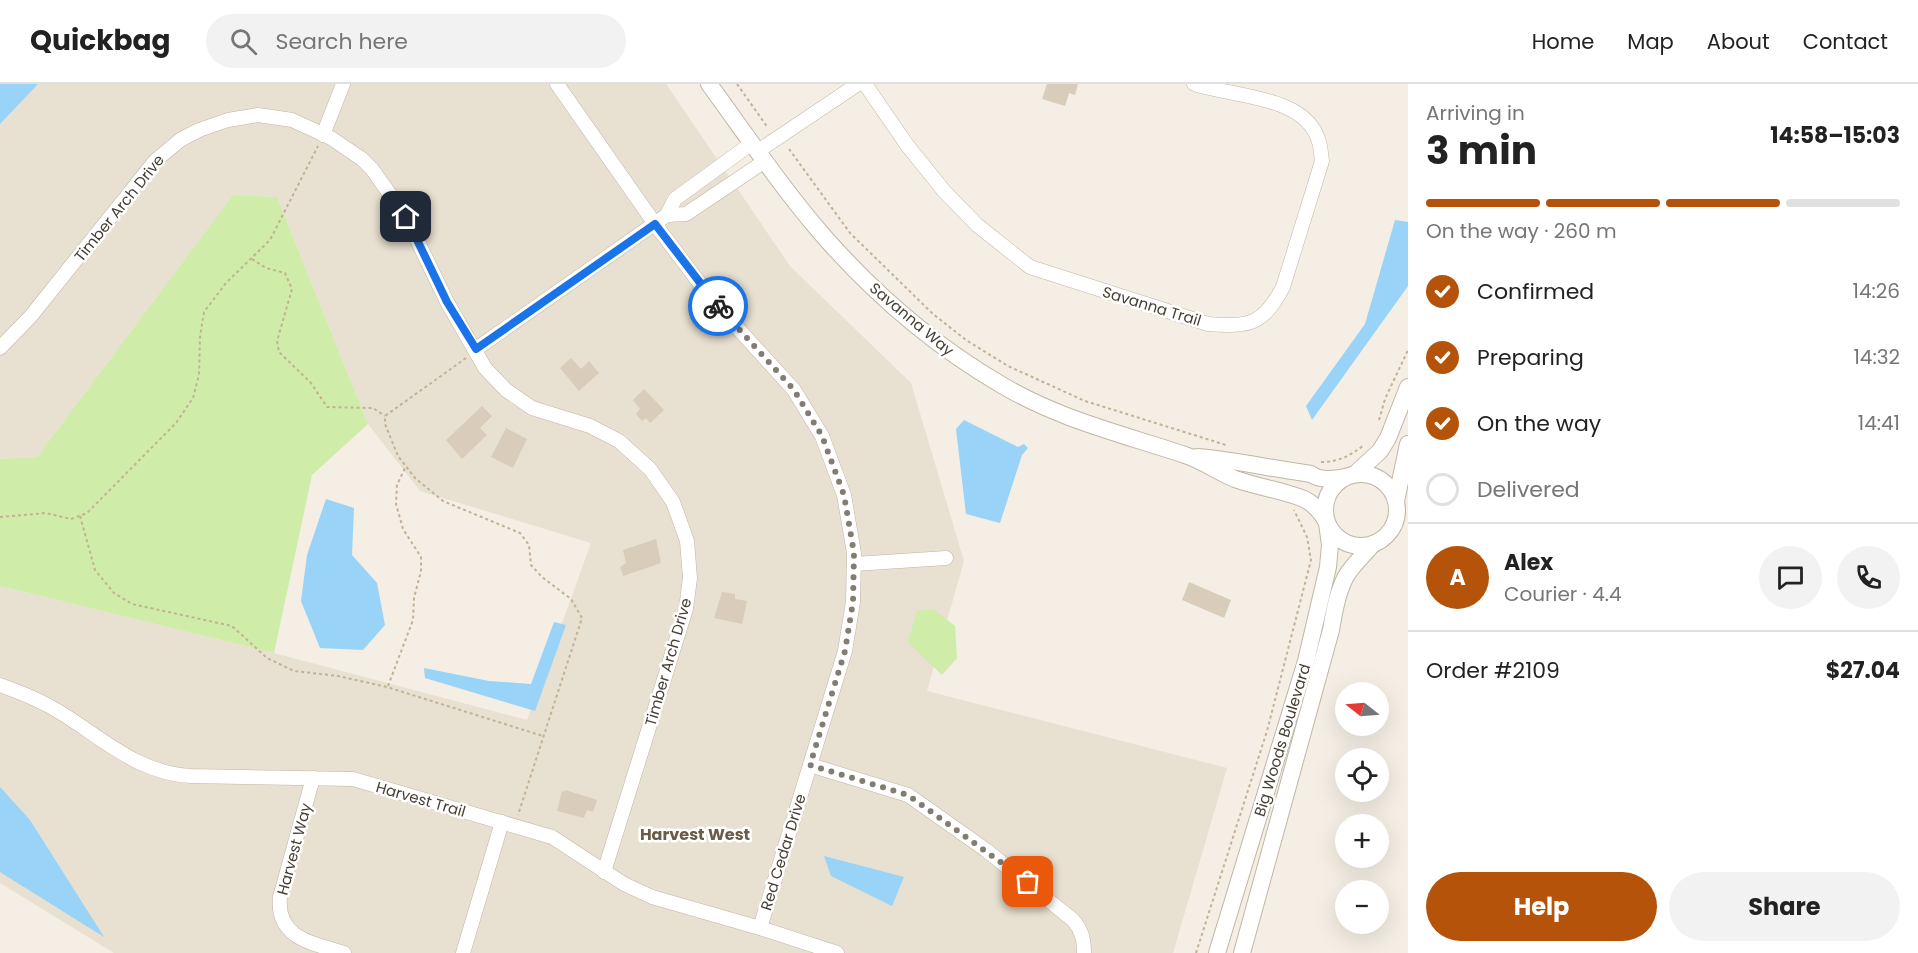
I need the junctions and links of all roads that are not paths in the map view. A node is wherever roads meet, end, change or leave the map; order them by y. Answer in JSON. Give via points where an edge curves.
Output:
{"nodes":[{"id":1,"x":343,"y":84,"type":"edge"},
{"id":2,"x":557,"y":84,"type":"edge"},
{"id":3,"x":710,"y":84,"type":"edge"},
{"id":4,"x":858,"y":84,"type":"edge"},
{"id":5,"x":865,"y":84,"type":"edge"},
{"id":6,"x":1194,"y":84,"type":"edge"},
{"id":7,"x":1212,"y":87,"type":"edge"},
{"id":8,"x":323,"y":135,"type":"junction"},
{"id":9,"x":758,"y":152,"type":"junction"},
{"id":10,"x":667,"y":215,"type":"junction"},
{"id":11,"x":655,"y":224,"type":"junction"},
{"id":12,"x":0,"y":348,"type":"edge"},
{"id":13,"x":476,"y":349,"type":"junction"},
{"id":14,"x":1408,"y":387,"type":"edge"},
{"id":15,"x":1408,"y":444,"type":"edge"},
{"id":16,"x":1188,"y":456,"type":"junction"},
{"id":17,"x":1351,"y":475,"type":"junction"},
{"id":18,"x":1396,"y":501,"type":"junction"},
{"id":19,"x":1327,"y":522,"type":"junction"},
{"id":20,"x":1373,"y":544,"type":"junction"},
{"id":21,"x":946,"y":558,"type":"dead end"},
{"id":22,"x":854,"y":564,"type":"junction"},
{"id":23,"x":0,"y":685,"type":"edge"},
{"id":24,"x":810,"y":765,"type":"junction"},
{"id":25,"x":313,"y":778,"type":"junction"},
{"id":26,"x":508,"y":824,"type":"junction"},
{"id":27,"x":604,"y":872,"type":"junction"},
{"id":28,"x":760,"y":928,"type":"junction"},
{"id":29,"x":344,"y":953,"type":"edge"},
{"id":30,"x":463,"y":953,"type":"edge"},
{"id":31,"x":837,"y":953,"type":"edge"},
{"id":32,"x":1084,"y":953,"type":"edge"},
{"id":33,"x":1217,"y":953,"type":"edge"},
{"id":34,"x":1242,"y":953,"type":"edge"}],
"edges":[{"from":1,"to":8,"type":"street"},
{"from":2,"to":11,"type":"street","name":"Red Cedar Drive"},
{"from":3,"to":9,"type":"street","name":"Savanna Way"},
{"from":4,"to":9,"type":"street"},
{"from":5,"to":7,"type":"street","name":"Savanna Trail","via":[[944,191],[976,225],[1030,267],[1208,324],[1231,325],[1252,322],[1273,306],[1283,287],[1322,161],[1319,140],[1307,122],[1288,106]]},
{"from":6,"to":7,"type":"street","name":"Savanna Trail"},
{"from":8,"to":12,"type":"street","name":"Timber Arch Drive","via":[[292,120],[258,115],[228,120],[180,140],[155,161],[31,316]]},
{"from":8,"to":13,"type":"street","name":"Timber Arch Drive","via":[[362,159],[398,204],[447,302]]},
{"from":9,"to":10,"type":"street","via":[[675,199]]},
{"from":9,"to":10,"type":"street","via":[[686,214]]},
{"from":9,"to":16,"type":"street","name":"Savanna Way","via":[[826,240],[892,306],[944,349],[1046,408]]},
{"from":10,"to":11,"type":"street"},
{"from":11,"to":13,"type":"street"},
{"from":11,"to":22,"type":"street","name":"Red Cedar Drive","via":[[713,301],[794,390],[822,436],[844,495]]},
{"from":13,"to":27,"type":"street","name":"Timber Arch Drive","via":[[485,368],[506,390],[532,408],[590,426],[619,441],[650,470],[673,502],[687,541],[690,578],[686,609]]},
{"from":14,"to":17,"type":"street","name":"Big Woods Boulevard","via":[[1380,451]]},
{"from":15,"to":18,"type":"street","name":"Big Woods Boulevard"},
{"from":16,"to":17,"type":"street","name":"Savanna Way","via":[[1234,460],[1315,477],[1335,479]]},
{"from":16,"to":19,"type":"street","name":"Savanna Way","via":[[1232,478],[1303,499],[1320,511]]},
{"from":17,"to":18,"type":"street","via":[[1370,475],[1384,482]]},
{"from":17,"to":19,"type":"street","name":"Big Woods Boulevard","via":[[1339,481],[1328,495]]},
{"from":18,"to":20,"type":"street","name":"Big Woods Boulevard","via":[[1394,525]]},
{"from":19,"to":20,"type":"street","via":[[1346,543]]},
{"from":19,"to":33,"type":"street","name":"Big Woods Boulevard","via":[[1328,567],[1306,661]]},
{"from":20,"to":34,"type":"street","name":"Big Woods Boulevard","via":[[1349,571],[1336,603]]},
{"from":21,"to":22,"type":"street"},
{"from":22,"to":24,"type":"street","name":"Red Cedar Drive","via":[[845,651]]},
{"from":23,"to":25,"type":"street","name":"Harvest Trail","via":[[50,707],[136,762],[171,775]]},
{"from":24,"to":28,"type":"street","name":"Red Cedar Drive"},
{"from":24,"to":32,"type":"street","via":[[897,790],[925,806],[1073,920],[1083,936]]},
{"from":25,"to":26,"type":"street","name":"Harvest Trail","via":[[353,779]]},
{"from":25,"to":29,"type":"street","name":"Harvest Way","via":[[280,897],[280,913],[299,938]]},
{"from":26,"to":27,"type":"street","name":"Harvest Trail","via":[[552,837]]},
{"from":26,"to":30,"type":"street"},
{"from":27,"to":28,"type":"street","name":"Harvest Trail","via":[[652,897]]},
{"from":28,"to":31,"type":"street","name":"Harvest Trail"}]}
